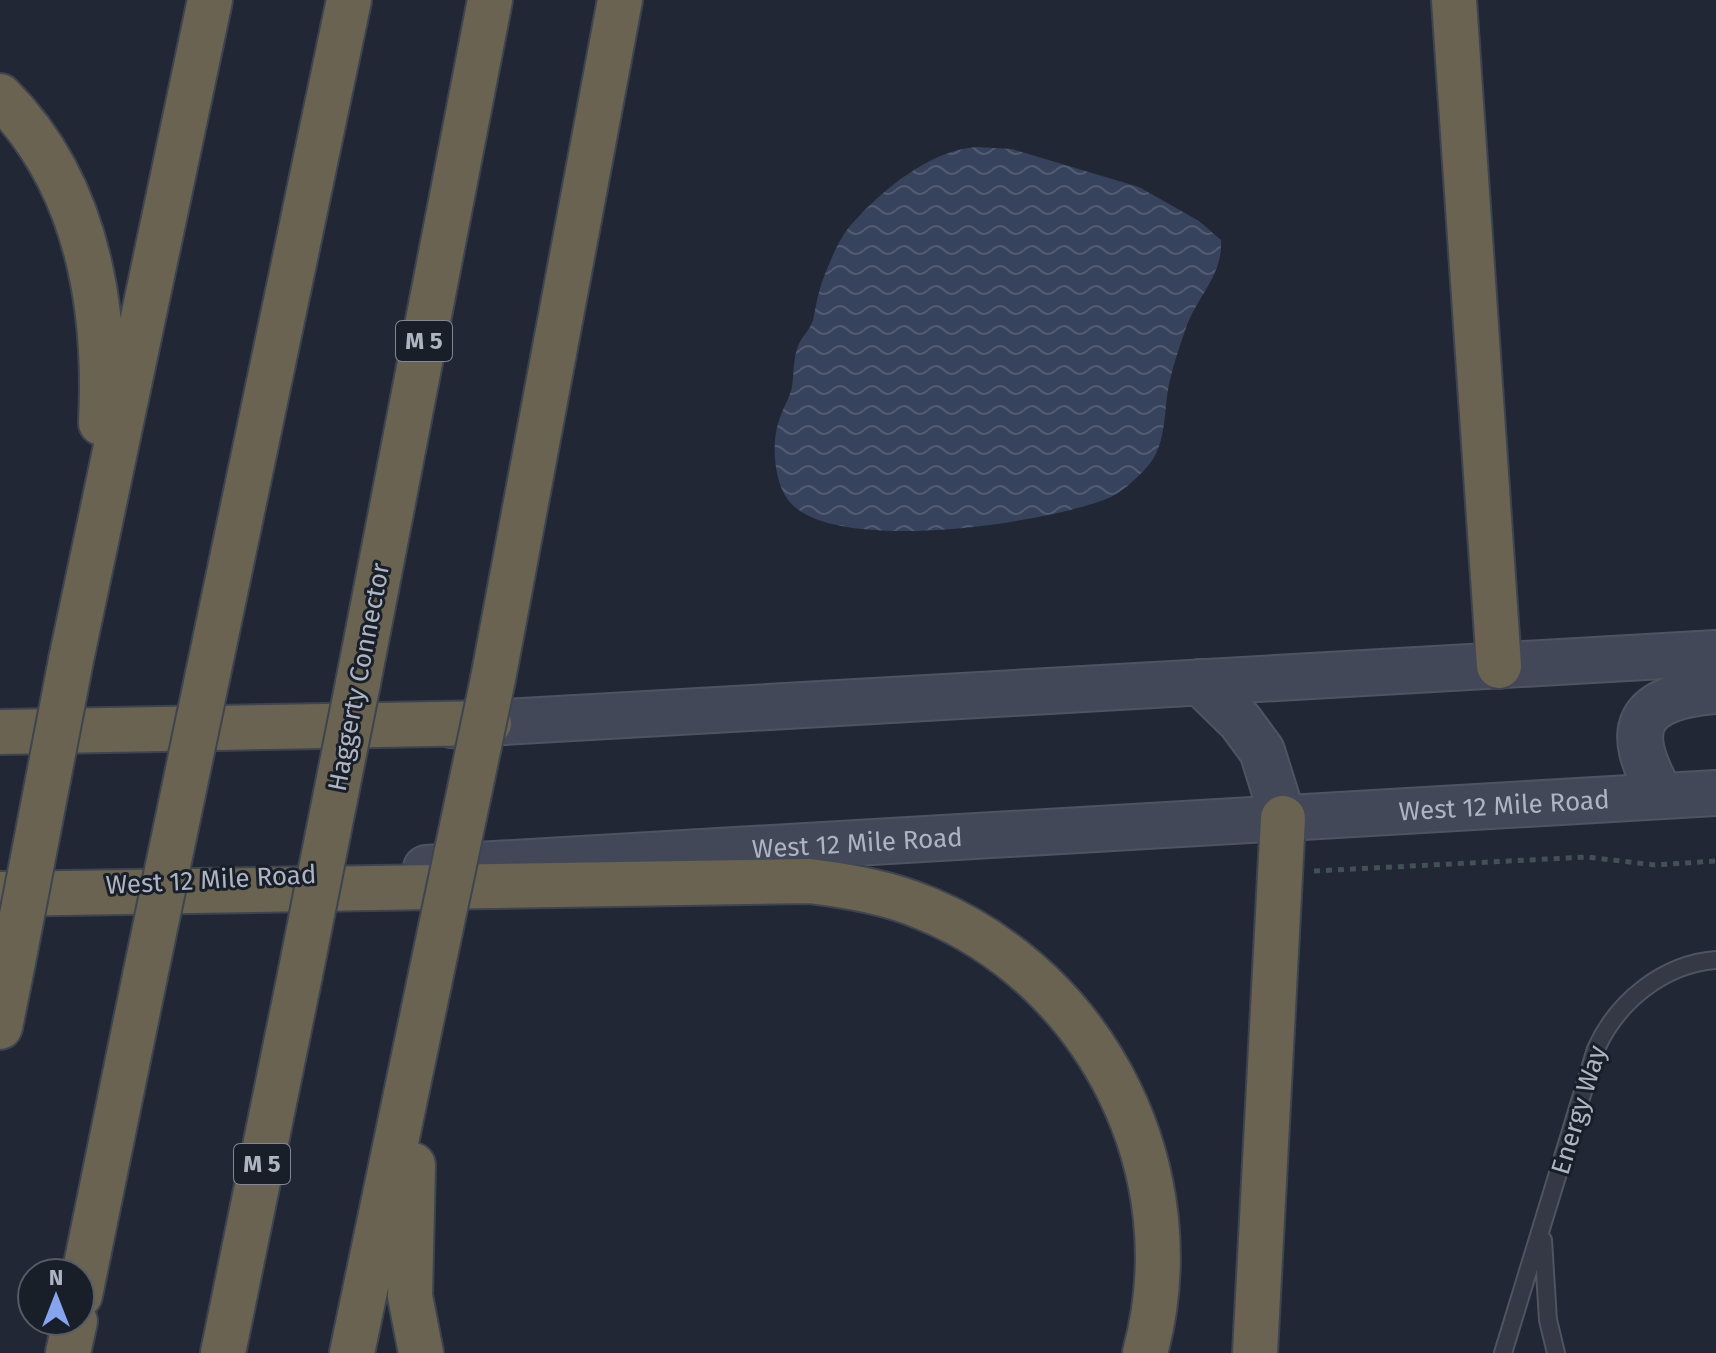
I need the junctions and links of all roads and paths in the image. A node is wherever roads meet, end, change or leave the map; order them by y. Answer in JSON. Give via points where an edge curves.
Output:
{"nodes":[{"id":1,"x":210,"y":0,"type":"edge"},
{"id":2,"x":349,"y":0,"type":"edge"},
{"id":3,"x":490,"y":0,"type":"edge"},
{"id":4,"x":620,"y":0,"type":"edge"},
{"id":5,"x":1454,"y":0,"type":"edge"},
{"id":6,"x":0,"y":96,"type":"edge"},
{"id":7,"x":1716,"y":653,"type":"edge"},
{"id":8,"x":71,"y":660,"type":"junction"},
{"id":9,"x":1499,"y":666,"type":"junction"},
{"id":10,"x":1200,"y":682,"type":"junction"},
{"id":11,"x":1716,"y":691,"type":"edge"},
{"id":12,"x":489,"y":723,"type":"junction"},
{"id":13,"x":0,"y":732,"type":"edge"},
{"id":14,"x":0,"y":751,"type":"edge"},
{"id":15,"x":1716,"y":793,"type":"edge"},
{"id":16,"x":1662,"y":796,"type":"junction"},
{"id":17,"x":1283,"y":818,"type":"junction"},
{"id":18,"x":1716,"y":861,"type":"edge"},
{"id":19,"x":1280,"y":873,"type":"junction"},
{"id":20,"x":0,"y":893,"type":"edge"},
{"id":21,"x":1716,"y":960,"type":"edge"},
{"id":22,"x":0,"y":1027,"type":"edge"},
{"id":23,"x":417,"y":1045,"type":"junction"},
{"id":24,"x":1543,"y":1230,"type":"junction"},
{"id":25,"x":88,"y":1257,"type":"edge"},
{"id":26,"x":223,"y":1353,"type":"edge"},
{"id":27,"x":352,"y":1353,"type":"edge"},
{"id":28,"x":421,"y":1353,"type":"edge"},
{"id":29,"x":1145,"y":1353,"type":"edge"},
{"id":30,"x":1255,"y":1353,"type":"edge"},
{"id":31,"x":1506,"y":1353,"type":"edge"},
{"id":32,"x":1556,"y":1353,"type":"edge"}],
"edges":[{"from":1,"to":8,"type":"highway"},
{"from":2,"to":25,"type":"highway","bridge":true},
{"from":3,"to":26,"type":"highway","name":"Haggerty Connector","number":"M 5","bridge":true},
{"from":4,"to":23,"type":"highway","bridge":true,"via":[[493,679]]},
{"from":5,"to":9,"type":"highway"},
{"from":6,"to":8,"type":"highway","via":[[33,135],[75,210],[102,328],[99,452]]},
{"from":7,"to":9,"type":"main road"},
{"from":8,"to":22,"type":"highway","bridge":true},
{"from":9,"to":10,"type":"main road"},
{"from":10,"to":12,"type":"main road"},
{"from":10,"to":17,"type":"main road","via":[[1262,751]]},
{"from":11,"to":16,"type":"main road","via":[[1669,697],[1647,716],[1640,756]]},
{"from":12,"to":13,"type":"highway"},
{"from":12,"to":14,"type":"main road"},
{"from":15,"to":16,"type":"main road","name":"West 12 Mile Road"},
{"from":16,"to":17,"type":"main road","name":"West 12 Mile Road"},
{"from":17,"to":19,"type":"highway"},
{"from":17,"to":20,"type":"main road","name":"West 12 Mile Road"},
{"from":18,"to":19,"type":"path","via":[[1655,865],[1587,857]]},
{"from":19,"to":30,"type":"highway"},
{"from":20,"to":29,"type":"highway","via":[[809,881],[876,892],[927,908],[997,947],[1058,999],[1099,1052],[1125,1099],[1143,1149],[1157,1215],[1157,1295]]},
{"from":21,"to":24,"type":"lane","name":"Energy Way","via":[[1697,961],[1665,974],[1608,1021]]},
{"from":23,"to":27,"type":"highway"},
{"from":23,"to":28,"type":"highway","via":[[410,1296]]},
{"from":24,"to":31,"type":"lane","name":"Energy Way"},
{"from":24,"to":32,"type":"lane","name":"Energy Way","via":[[1548,1320]]}]}
